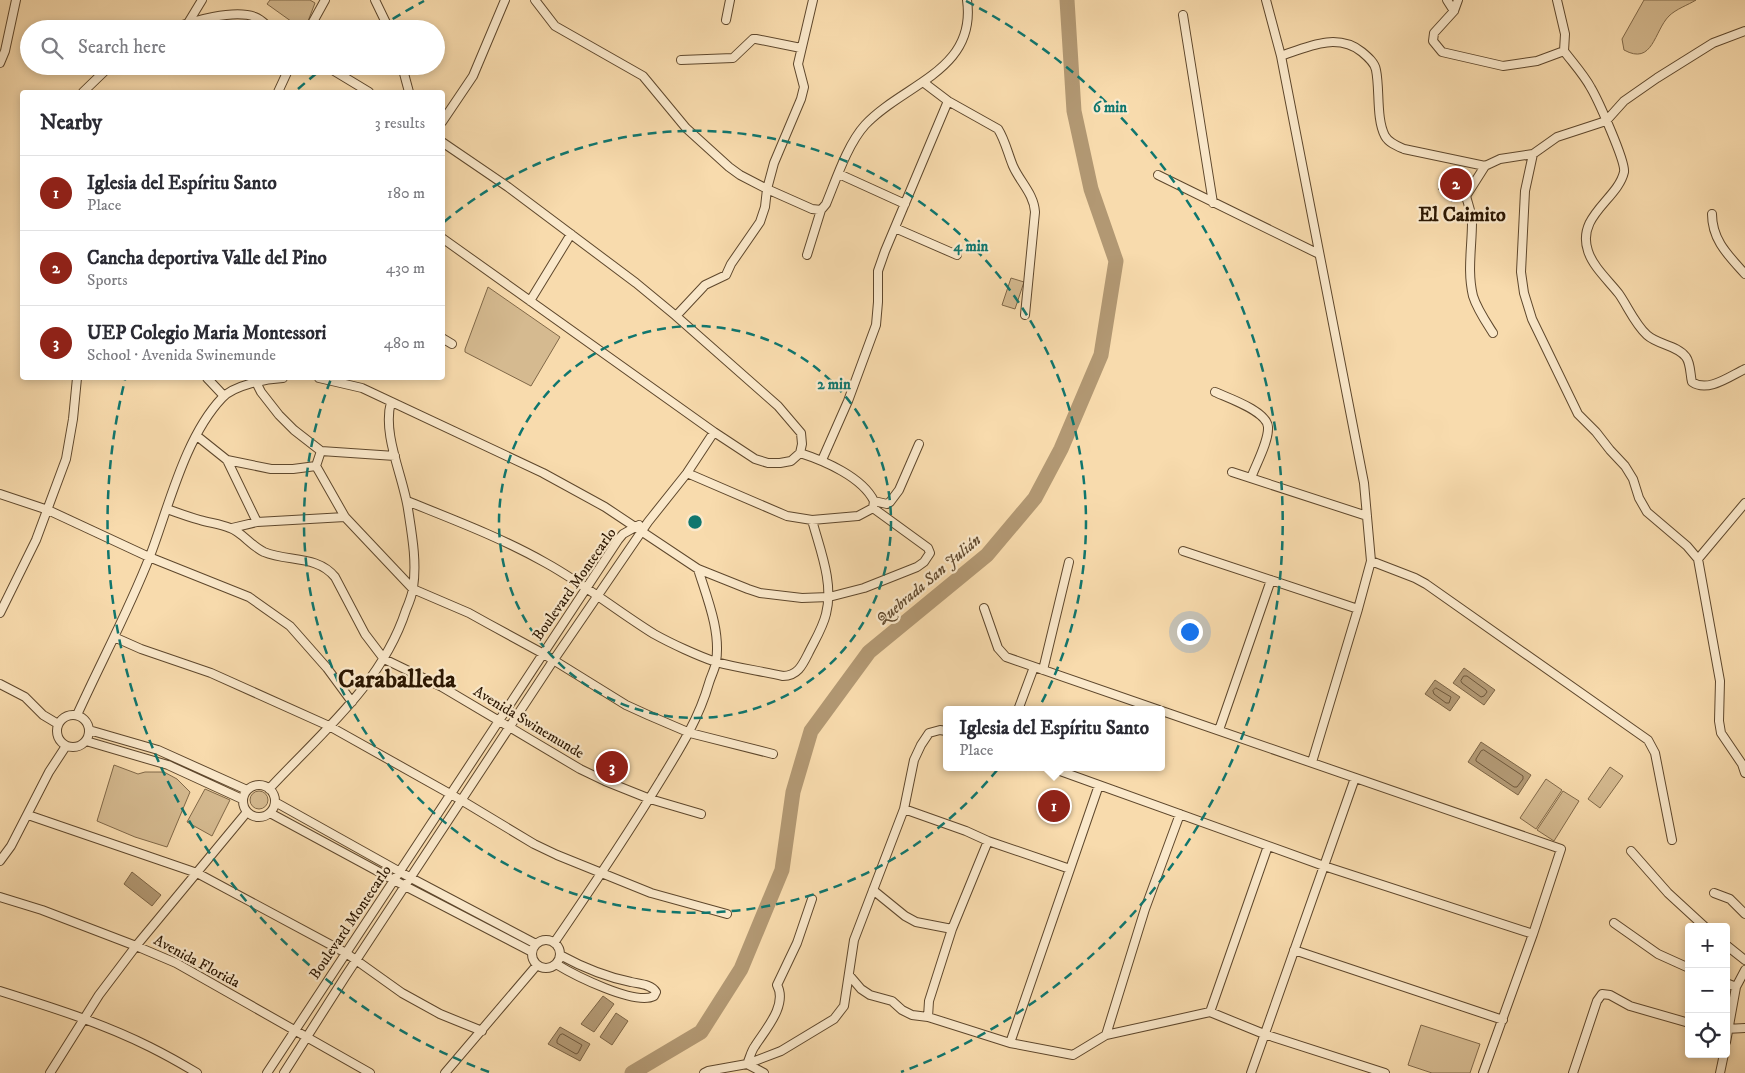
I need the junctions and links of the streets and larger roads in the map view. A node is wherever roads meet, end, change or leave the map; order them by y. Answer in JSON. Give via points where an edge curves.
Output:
{"nodes":[{"id":1,"x":16,"y":0,"type":"edge"},
{"id":2,"x":202,"y":0,"type":"edge"},
{"id":3,"x":325,"y":0,"type":"edge"},
{"id":4,"x":374,"y":0,"type":"edge"},
{"id":5,"x":505,"y":0,"type":"edge"},
{"id":6,"x":535,"y":0,"type":"edge"},
{"id":7,"x":730,"y":0,"type":"edge"},
{"id":8,"x":813,"y":0,"type":"edge"},
{"id":9,"x":967,"y":0,"type":"edge"},
{"id":10,"x":1266,"y":0,"type":"edge"},
{"id":11,"x":1447,"y":0,"type":"edge"},
{"id":12,"x":1458,"y":0,"type":"edge"},
{"id":13,"x":1557,"y":0,"type":"edge"},
{"id":14,"x":1454,"y":11,"type":"junction"},
{"id":15,"x":1184,"y":15,"type":"dead end"},
{"id":16,"x":190,"y":20,"type":"edge"},
{"id":17,"x":198,"y":20,"type":"edge"},
{"id":18,"x":260,"y":20,"type":"edge"},
{"id":19,"x":315,"y":20,"type":"edge"},
{"id":20,"x":384,"y":20,"type":"edge"},
{"id":21,"x":726,"y":20,"type":"dead end"},
{"id":22,"x":1745,"y":31,"type":"edge"},
{"id":23,"x":801,"y":48,"type":"junction"},
{"id":24,"x":2,"y":51,"type":"edge"},
{"id":25,"x":1564,"y":51,"type":"junction"},
{"id":26,"x":1282,"y":56,"type":"junction"},
{"id":27,"x":681,"y":60,"type":"dead end"},
{"id":28,"x":0,"y":63,"type":"edge"},
{"id":29,"x":101,"y":75,"type":"edge"},
{"id":30,"x":286,"y":75,"type":"edge"},
{"id":31,"x":341,"y":75,"type":"edge"},
{"id":32,"x":404,"y":75,"type":"edge"},
{"id":33,"x":923,"y":82,"type":"junction"},
{"id":34,"x":86,"y":90,"type":"edge"},
{"id":35,"x":279,"y":90,"type":"edge"},
{"id":36,"x":366,"y":90,"type":"edge"},
{"id":37,"x":408,"y":90,"type":"edge"},
{"id":38,"x":948,"y":101,"type":"junction"},
{"id":39,"x":445,"y":118,"type":"edge"},
{"id":40,"x":1606,"y":121,"type":"junction"},
{"id":41,"x":445,"y":144,"type":"edge"},
{"id":42,"x":1533,"y":154,"type":"junction"},
{"id":43,"x":1485,"y":166,"type":"junction"},
{"id":44,"x":838,"y":174,"type":"junction"},
{"id":45,"x":1158,"y":175,"type":"dead end"},
{"id":46,"x":767,"y":189,"type":"junction"},
{"id":47,"x":1212,"y":202,"type":"junction"},
{"id":48,"x":905,"y":204,"type":"junction"},
{"id":49,"x":821,"y":210,"type":"junction"},
{"id":50,"x":1712,"y":214,"type":"dead end"},
{"id":51,"x":895,"y":228,"type":"junction"},
{"id":52,"x":571,"y":234,"type":"junction"},
{"id":53,"x":445,"y":240,"type":"edge"},
{"id":54,"x":1319,"y":254,"type":"junction"},
{"id":55,"x":808,"y":255,"type":"dead end"},
{"id":56,"x":957,"y":255,"type":"dead end"},
{"id":57,"x":1744,"y":271,"type":"edge"},
{"id":58,"x":530,"y":300,"type":"junction"},
{"id":59,"x":1025,"y":314,"type":"dead end"},
{"id":60,"x":676,"y":316,"type":"junction"},
{"id":61,"x":1493,"y":334,"type":"dead end"},
{"id":62,"x":445,"y":340,"type":"edge"},
{"id":63,"x":452,"y":344,"type":"dead end"},
{"id":64,"x":1745,"y":369,"type":"edge"},
{"id":65,"x":77,"y":380,"type":"edge"},
{"id":66,"x":209,"y":380,"type":"edge"},
{"id":67,"x":270,"y":380,"type":"edge"},
{"id":68,"x":328,"y":380,"type":"edge"},
{"id":69,"x":256,"y":382,"type":"junction"},
{"id":70,"x":1215,"y":392,"type":"dead end"},
{"id":71,"x":224,"y":396,"type":"junction"},
{"id":72,"x":391,"y":402,"type":"junction"},
{"id":73,"x":714,"y":432,"type":"junction"},
{"id":74,"x":197,"y":436,"type":"junction"},
{"id":75,"x":919,"y":444,"type":"dead end"},
{"id":76,"x":321,"y":451,"type":"junction"},
{"id":77,"x":800,"y":453,"type":"junction"},
{"id":78,"x":395,"y":456,"type":"junction"},
{"id":79,"x":227,"y":460,"type":"junction"},
{"id":80,"x":822,"y":460,"type":"junction"},
{"id":81,"x":316,"y":466,"type":"junction"},
{"id":82,"x":1232,"y":472,"type":"dead end"},
{"id":83,"x":687,"y":473,"type":"junction"},
{"id":84,"x":1251,"y":478,"type":"junction"},
{"id":85,"x":0,"y":494,"type":"edge"},
{"id":86,"x":407,"y":501,"type":"junction"},
{"id":87,"x":1745,"y":503,"type":"edge"},
{"id":88,"x":874,"y":505,"type":"junction"},
{"id":89,"x":167,"y":509,"type":"junction"},
{"id":90,"x":48,"y":510,"type":"junction"},
{"id":91,"x":1367,"y":516,"type":"junction"},
{"id":92,"x":345,"y":517,"type":"junction"},
{"id":93,"x":812,"y":520,"type":"junction"},
{"id":94,"x":257,"y":522,"type":"junction"},
{"id":95,"x":232,"y":528,"type":"junction"},
{"id":96,"x":639,"y":528,"type":"junction"},
{"id":97,"x":1183,"y":551,"type":"dead end"},
{"id":98,"x":149,"y":558,"type":"junction"},
{"id":99,"x":1698,"y":559,"type":"junction"},
{"id":100,"x":1371,"y":561,"type":"junction"},
{"id":101,"x":1069,"y":562,"type":"dead end"},
{"id":102,"x":698,"y":569,"type":"junction"},
{"id":103,"x":1271,"y":580,"type":"junction"},
{"id":104,"x":586,"y":588,"type":"junction"},
{"id":105,"x":413,"y":589,"type":"junction"},
{"id":106,"x":598,"y":595,"type":"junction"},
{"id":107,"x":829,"y":596,"type":"junction"},
{"id":108,"x":984,"y":608,"type":"dead end"},
{"id":109,"x":1358,"y":609,"type":"junction"},
{"id":110,"x":0,"y":613,"type":"edge"},
{"id":111,"x":114,"y":637,"type":"junction"},
{"id":112,"x":542,"y":653,"type":"junction"},
{"id":113,"x":384,"y":659,"type":"junction"},
{"id":114,"x":553,"y":661,"type":"junction"},
{"id":115,"x":716,"y":662,"type":"junction"},
{"id":116,"x":1034,"y":667,"type":"junction"},
{"id":117,"x":1043,"y":670,"type":"junction"},
{"id":118,"x":0,"y":684,"type":"edge"},
{"id":119,"x":352,"y":702,"type":"junction"},
{"id":120,"x":1019,"y":706,"type":"edge"},
{"id":121,"x":1148,"y":706,"type":"edge"},
{"id":122,"x":1165,"y":712,"type":"edge"},
{"id":123,"x":77,"y":715,"type":"junction"},
{"id":124,"x":500,"y":720,"type":"junction"},
{"id":125,"x":58,"y":724,"type":"junction"},
{"id":126,"x":329,"y":726,"type":"junction"},
{"id":127,"x":510,"y":727,"type":"junction"},
{"id":128,"x":89,"y":730,"type":"junction"},
{"id":129,"x":943,"y":730,"type":"edge"},
{"id":130,"x":1219,"y":730,"type":"junction"},
{"id":131,"x":690,"y":733,"type":"junction"},
{"id":132,"x":86,"y":741,"type":"junction"},
{"id":133,"x":66,"y":746,"type":"junction"},
{"id":134,"x":773,"y":754,"type":"dead end"},
{"id":135,"x":1312,"y":762,"type":"junction"},
{"id":136,"x":1060,"y":771,"type":"edge"},
{"id":137,"x":1745,"y":773,"type":"edge"},
{"id":138,"x":1355,"y":778,"type":"junction"},
{"id":139,"x":1099,"y":785,"type":"junction"},
{"id":140,"x":269,"y":789,"type":"junction"},
{"id":141,"x":247,"y":790,"type":"junction"},
{"id":142,"x":451,"y":794,"type":"junction"},
{"id":143,"x":242,"y":799,"type":"junction"},
{"id":144,"x":650,"y":799,"type":"junction"},
{"id":145,"x":462,"y":800,"type":"junction"},
{"id":146,"x":275,"y":802,"type":"junction"},
{"id":147,"x":904,"y":809,"type":"junction"},
{"id":148,"x":247,"y":812,"type":"junction"},
{"id":149,"x":270,"y":813,"type":"junction"},
{"id":150,"x":701,"y":814,"type":"dead end"},
{"id":151,"x":1180,"y":814,"type":"junction"},
{"id":152,"x":28,"y":815,"type":"junction"},
{"id":153,"x":1672,"y":840,"type":"dead end"},
{"id":154,"x":988,"y":841,"type":"junction"},
{"id":155,"x":1268,"y":846,"type":"junction"},
{"id":156,"x":1631,"y":852,"type":"dead end"},
{"id":157,"x":0,"y":861,"type":"edge"},
{"id":158,"x":1324,"y":866,"type":"junction"},
{"id":159,"x":1070,"y":869,"type":"junction"},
{"id":160,"x":400,"y":872,"type":"junction"},
{"id":161,"x":197,"y":873,"type":"junction"},
{"id":162,"x":601,"y":874,"type":"junction"},
{"id":163,"x":411,"y":878,"type":"junction"},
{"id":164,"x":395,"y":880,"type":"junction"},
{"id":165,"x":405,"y":886,"type":"junction"},
{"id":166,"x":873,"y":890,"type":"junction"},
{"id":167,"x":1714,"y":893,"type":"dead end"},
{"id":168,"x":0,"y":897,"type":"edge"},
{"id":169,"x":812,"y":899,"type":"dead end"},
{"id":170,"x":727,"y":914,"type":"dead end"},
{"id":171,"x":1745,"y":914,"type":"edge"},
{"id":172,"x":1614,"y":923,"type":"dead end"},
{"id":173,"x":1701,"y":923,"type":"edge"},
{"id":174,"x":952,"y":928,"type":"junction"},
{"id":175,"x":1533,"y":934,"type":"junction"},
{"id":176,"x":554,"y":942,"type":"junction"},
{"id":177,"x":536,"y":944,"type":"junction"},
{"id":178,"x":136,"y":946,"type":"junction"},
{"id":179,"x":1730,"y":948,"type":"edge"},
{"id":180,"x":1294,"y":950,"type":"junction"},
{"id":181,"x":532,"y":952,"type":"junction"},
{"id":182,"x":346,"y":953,"type":"junction"},
{"id":183,"x":560,"y":955,"type":"junction"},
{"id":184,"x":356,"y":960,"type":"junction"},
{"id":185,"x":1745,"y":960,"type":"edge"},
{"id":186,"x":556,"y":964,"type":"junction"},
{"id":187,"x":537,"y":965,"type":"junction"},
{"id":188,"x":1685,"y":966,"type":"edge"},
{"id":189,"x":1745,"y":970,"type":"edge"},
{"id":190,"x":849,"y":975,"type":"junction"},
{"id":191,"x":1730,"y":985,"type":"edge"},
{"id":192,"x":1736,"y":987,"type":"junction"},
{"id":193,"x":0,"y":991,"type":"edge"},
{"id":194,"x":1210,"y":1012,"type":"junction"},
{"id":195,"x":928,"y":1017,"type":"junction"},
{"id":196,"x":1730,"y":1018,"type":"edge"},
{"id":197,"x":83,"y":1019,"type":"junction"},
{"id":198,"x":1503,"y":1020,"type":"junction"},
{"id":199,"x":1685,"y":1022,"type":"edge"},
{"id":200,"x":1745,"y":1028,"type":"edge"},
{"id":201,"x":1730,"y":1029,"type":"edge"},
{"id":202,"x":295,"y":1030,"type":"junction"},
{"id":203,"x":482,"y":1031,"type":"junction"},
{"id":204,"x":1264,"y":1034,"type":"junction"},
{"id":205,"x":1106,"y":1035,"type":"junction"},
{"id":206,"x":307,"y":1037,"type":"junction"},
{"id":207,"x":1010,"y":1043,"type":"junction"},
{"id":208,"x":1723,"y":1058,"type":"edge"},
{"id":209,"x":747,"y":1064,"type":"junction"},
{"id":210,"x":50,"y":1073,"type":"edge"},
{"id":211,"x":197,"y":1073,"type":"edge"},
{"id":212,"x":267,"y":1073,"type":"edge"},
{"id":213,"x":284,"y":1073,"type":"edge"},
{"id":214,"x":370,"y":1073,"type":"edge"},
{"id":215,"x":445,"y":1073,"type":"edge"},
{"id":216,"x":704,"y":1073,"type":"edge"},
{"id":217,"x":764,"y":1073,"type":"edge"},
{"id":218,"x":1251,"y":1073,"type":"edge"},
{"id":219,"x":1385,"y":1073,"type":"edge"},
{"id":220,"x":1483,"y":1073,"type":"edge"},
{"id":221,"x":1573,"y":1073,"type":"edge"},
{"id":222,"x":1720,"y":1073,"type":"edge"}],
"edges":[{"from":1,"to":24,"type":"street"},
{"from":2,"to":16,"type":"street"},
{"from":3,"to":19,"type":"street"},
{"from":4,"to":20,"type":"street"},
{"from":5,"to":39,"type":"street","via":[[473,76]]},
{"from":6,"to":46,"type":"street","via":[[555,26],[643,76],[686,128],[729,167]]},
{"from":7,"to":21,"type":"street"},
{"from":8,"to":23,"type":"street"},
{"from":9,"to":33,"type":"street","via":[[968,20],[957,52]]},
{"from":10,"to":26,"type":"street"},
{"from":11,"to":14,"type":"street"},
{"from":12,"to":14,"type":"street"},
{"from":13,"to":25,"type":"street","via":[[1565,34]]},
{"from":14,"to":25,"type":"street","via":[[1434,33],[1433,40],[1442,52],[1503,66],[1537,61]]},
{"from":15,"to":47,"type":"street"},
{"from":17,"to":18,"type":"street","via":[[245,15]]},
{"from":22,"to":40,"type":"street","via":[[1713,43],[1657,78],[1624,101]]},
{"from":23,"to":27,"type":"street","via":[[752,39],[733,58]]},
{"from":23,"to":46,"type":"street","via":[[798,64],[804,87],[778,151]]},
{"from":24,"to":28,"type":"street"},
{"from":25,"to":40,"type":"street","via":[[1591,86]]},
{"from":26,"to":43,"type":"street","via":[[1320,42],[1359,49],[1376,68],[1382,124],[1392,143],[1404,149]]},
{"from":26,"to":54,"type":"street"},
{"from":29,"to":34,"type":"street"},
{"from":30,"to":35,"type":"street"},
{"from":31,"to":36,"type":"street"},
{"from":32,"to":37,"type":"street"},
{"from":33,"to":38,"type":"street"},
{"from":33,"to":44,"type":"street","via":[[864,126]]},
{"from":38,"to":48,"type":"street"},
{"from":38,"to":59,"type":"street","via":[[998,129],[1013,166],[1034,202]]},
{"from":40,"to":42,"type":"street","via":[[1557,136]]},
{"from":40,"to":64,"type":"street","via":[[1625,170],[1588,226],[1587,250],[1591,258],[1646,334],[1685,355],[1692,382],[1698,386],[1711,385]]},
{"from":41,"to":52,"type":"street"},
{"from":42,"to":43,"type":"street","via":[[1500,159]]},
{"from":42,"to":99,"type":"street","via":[[1526,191],[1521,272],[1532,320],[1578,414],[1625,466],[1647,512]]},
{"from":43,"to":61,"type":"street","via":[[1466,196],[1472,220],[1470,276],[1474,297]]},
{"from":44,"to":48,"type":"street"},
{"from":44,"to":49,"type":"street"},
{"from":45,"to":47,"type":"street"},
{"from":46,"to":49,"type":"street"},
{"from":46,"to":60,"type":"street","via":[[760,222],[726,275],[705,285]]},
{"from":47,"to":54,"type":"street"},
{"from":48,"to":51,"type":"street"},
{"from":49,"to":55,"type":"street"},
{"from":50,"to":57,"type":"street","via":[[1716,238]]},
{"from":51,"to":56,"type":"street"},
{"from":51,"to":80,"type":"street","via":[[878,271],[876,325]]},
{"from":52,"to":58,"type":"street"},
{"from":52,"to":60,"type":"street"},
{"from":53,"to":58,"type":"street"},
{"from":54,"to":91,"type":"street","via":[[1364,482]]},
{"from":58,"to":73,"type":"street"},
{"from":60,"to":77,"type":"street","via":[[793,422],[801,433]]},
{"from":62,"to":63,"type":"street"},
{"from":65,"to":90,"type":"street","via":[[66,459]]},
{"from":66,"to":71,"type":"street"},
{"from":67,"to":69,"type":"street"},
{"from":68,"to":72,"type":"street","via":[[362,388]]},
{"from":69,"to":71,"type":"street"},
{"from":69,"to":76,"type":"street","via":[[279,415]]},
{"from":70,"to":84,"type":"street","via":[[1256,411],[1268,425]]},
{"from":71,"to":74,"type":"street"},
{"from":72,"to":78,"type":"street","via":[[389,411]]},
{"from":72,"to":96,"type":"street","via":[[542,473]]},
{"from":73,"to":77,"type":"street","via":[[755,459],[768,463],[791,461]]},
{"from":73,"to":83,"type":"street","name":"Boulevard Montecarlo"},
{"from":74,"to":79,"type":"street"},
{"from":74,"to":89,"type":"street"},
{"from":75,"to":88,"type":"street","via":[[899,490],[890,502]]},
{"from":76,"to":78,"type":"street"},
{"from":76,"to":81,"type":"street"},
{"from":77,"to":80,"type":"street"},
{"from":78,"to":86,"type":"street"},
{"from":79,"to":81,"type":"street","via":[[271,469]]},
{"from":79,"to":94,"type":"street"},
{"from":80,"to":88,"type":"street","via":[[864,486]]},
{"from":81,"to":92,"type":"street"},
{"from":82,"to":84,"type":"street"},
{"from":83,"to":93,"type":"street","via":[[787,516]]},
{"from":83,"to":96,"type":"street","name":"Boulevard Montecarlo","via":[[648,522]]},
{"from":84,"to":91,"type":"street"},
{"from":85,"to":90,"type":"street"},
{"from":86,"to":104,"type":"street","via":[[510,544]]},
{"from":86,"to":105,"type":"street","via":[[414,557]]},
{"from":87,"to":99,"type":"street"},
{"from":88,"to":93,"type":"street","via":[[858,516]]},
{"from":88,"to":107,"type":"street","via":[[923,544],[930,553],[929,558],[917,567],[876,584]]},
{"from":89,"to":95,"type":"street","name":"Avenida Swinemunde"},
{"from":89,"to":98,"type":"street"},
{"from":90,"to":98,"type":"street"},
{"from":90,"to":110,"type":"street"},
{"from":91,"to":100,"type":"street"},
{"from":92,"to":94,"type":"street"},
{"from":92,"to":105,"type":"street"},
{"from":93,"to":107,"type":"street"},
{"from":94,"to":95,"type":"street"},
{"from":95,"to":113,"type":"street","name":"Avenida Swinemunde","via":[[264,552],[329,569],[365,634]]},
{"from":96,"to":102,"type":"street"},
{"from":96,"to":104,"type":"street","name":"Boulevard Montecarlo","via":[[623,534]]},
{"from":96,"to":106,"type":"street","name":"Boulevard Montecarlo"},
{"from":97,"to":103,"type":"street"},
{"from":98,"to":111,"type":"street"},
{"from":98,"to":119,"type":"street","via":[[249,597],[290,626]]},
{"from":99,"to":137,"type":"street","via":[[1720,681],[1721,733]]},
{"from":100,"to":109,"type":"street"},
{"from":100,"to":153,"type":"street","via":[[1426,584],[1648,740],[1655,753]]},
{"from":101,"to":117,"type":"street"},
{"from":102,"to":107,"type":"street","via":[[760,593],[802,598]]},
{"from":102,"to":115,"type":"street","via":[[714,626]]},
{"from":103,"to":109,"type":"street"},
{"from":103,"to":130,"type":"street"},
{"from":104,"to":106,"type":"street"},
{"from":104,"to":112,"type":"street","name":"Boulevard Montecarlo"},
{"from":105,"to":112,"type":"street"},
{"from":105,"to":113,"type":"street"},
{"from":106,"to":114,"type":"street","name":"Boulevard Montecarlo"},
{"from":106,"to":115,"type":"street","via":[[655,634]]},
{"from":107,"to":115,"type":"street","via":[[819,632],[799,670],[792,676]]},
{"from":108,"to":116,"type":"street","via":[[998,648],[1006,656]]},
{"from":109,"to":135,"type":"street"},
{"from":111,"to":123,"type":"street"},
{"from":111,"to":126,"type":"street","via":[[230,681]]},
{"from":112,"to":114,"type":"street"},
{"from":112,"to":124,"type":"street","name":"Boulevard Montecarlo"},
{"from":113,"to":119,"type":"street"},
{"from":113,"to":124,"type":"street","name":"Avenida Swinemunde"},
{"from":114,"to":127,"type":"street","name":"Boulevard Montecarlo"},
{"from":114,"to":131,"type":"street","via":[[626,705]]},
{"from":115,"to":131,"type":"street"},
{"from":116,"to":117,"type":"street"},
{"from":116,"to":120,"type":"street"},
{"from":117,"to":121,"type":"street"},
{"from":118,"to":125,"type":"street","via":[[25,696],[43,716]]},
{"from":119,"to":126,"type":"street"},
{"from":122,"to":130,"type":"street"},
{"from":123,"to":125,"type":"street","via":[[66,716]]},
{"from":123,"to":128,"type":"street","via":[[83,718]]},
{"from":124,"to":127,"type":"street","name":"Avenida Swinemunde"},
{"from":124,"to":142,"type":"street","name":"Boulevard Montecarlo"},
{"from":125,"to":133,"type":"street","via":[[57,737]]},
{"from":126,"to":140,"type":"street"},
{"from":126,"to":142,"type":"street"},
{"from":127,"to":144,"type":"street","name":"Avenida Swinemunde","via":[[580,769]]},
{"from":127,"to":145,"type":"street","name":"Boulevard Montecarlo"},
{"from":128,"to":132,"type":"street"},
{"from":128,"to":141,"type":"street","via":[[165,752]]},
{"from":129,"to":147,"type":"street","via":[[928,733],[921,744],[914,760]]},
{"from":130,"to":135,"type":"street"},
{"from":131,"to":134,"type":"street"},
{"from":131,"to":144,"type":"street"},
{"from":132,"to":133,"type":"street","via":[[73,747]]},
{"from":132,"to":143,"type":"street","via":[[161,763]]},
{"from":133,"to":152,"type":"street"},
{"from":135,"to":138,"type":"street"},
{"from":136,"to":139,"type":"street"},
{"from":138,"to":158,"type":"street"},
{"from":138,"to":175,"type":"street","via":[[1561,849]]},
{"from":139,"to":151,"type":"street"},
{"from":139,"to":159,"type":"street"},
{"from":140,"to":141,"type":"street","via":[[258,785]]},
{"from":140,"to":146,"type":"street"},
{"from":141,"to":143,"type":"street"},
{"from":142,"to":145,"type":"street"},
{"from":142,"to":160,"type":"street","name":"Boulevard Montecarlo"},
{"from":143,"to":148,"type":"street"},
{"from":144,"to":150,"type":"street","name":"Avenida Swinemunde"},
{"from":144,"to":162,"type":"street"},
{"from":145,"to":162,"type":"street","via":[[534,844]]},
{"from":145,"to":163,"type":"street","name":"Boulevard Montecarlo"},
{"from":146,"to":149,"type":"street"},
{"from":146,"to":160,"type":"street"},
{"from":147,"to":154,"type":"street"},
{"from":147,"to":166,"type":"street"},
{"from":148,"to":149,"type":"street","via":[[258,817]]},
{"from":148,"to":161,"type":"street"},
{"from":149,"to":164,"type":"street"},
{"from":151,"to":155,"type":"street"},
{"from":151,"to":205,"type":"street","via":[[1145,909]]},
{"from":152,"to":157,"type":"street"},
{"from":152,"to":161,"type":"street"},
{"from":154,"to":159,"type":"street"},
{"from":154,"to":174,"type":"street"},
{"from":155,"to":158,"type":"street"},
{"from":155,"to":194,"type":"street"},
{"from":156,"to":173,"type":"street"},
{"from":158,"to":175,"type":"street"},
{"from":158,"to":180,"type":"street"},
{"from":159,"to":207,"type":"street"},
{"from":160,"to":163,"type":"street"},
{"from":160,"to":164,"type":"street","name":"Boulevard Montecarlo"},
{"from":161,"to":178,"type":"street"},
{"from":161,"to":182,"type":"street"},
{"from":162,"to":170,"type":"street","via":[[651,893]]},
{"from":162,"to":176,"type":"street"},
{"from":163,"to":165,"type":"street","name":"Boulevard Montecarlo"},
{"from":163,"to":177,"type":"street"},
{"from":164,"to":165,"type":"street"},
{"from":164,"to":182,"type":"street","name":"Boulevard Montecarlo"},
{"from":165,"to":181,"type":"street"},
{"from":165,"to":184,"type":"street","name":"Boulevard Montecarlo"},
{"from":166,"to":174,"type":"street","via":[[916,922]]},
{"from":166,"to":190,"type":"street","via":[[854,940]]},
{"from":167,"to":171,"type":"street","via":[[1730,899]]},
{"from":168,"to":178,"type":"street","name":"Avenida Florida"},
{"from":169,"to":209,"type":"street","via":[[797,943],[777,985],[779,1003]]},
{"from":172,"to":188,"type":"street","via":[[1658,954]]},
{"from":174,"to":195,"type":"street","via":[[929,1001]]},
{"from":175,"to":198,"type":"street"},
{"from":176,"to":177,"type":"street","via":[[544,940]]},
{"from":176,"to":183,"type":"street"},
{"from":177,"to":181,"type":"street"},
{"from":178,"to":197,"type":"street"},
{"from":178,"to":202,"type":"street","name":"Avenida Florida","via":[[176,964]]},
{"from":179,"to":185,"type":"street"},
{"from":180,"to":198,"type":"street"},
{"from":180,"to":204,"type":"street"},
{"from":181,"to":187,"type":"street"},
{"from":182,"to":184,"type":"street"},
{"from":182,"to":202,"type":"street","name":"Boulevard Montecarlo"},
{"from":183,"to":186,"type":"street"},
{"from":183,"to":186,"type":"street","via":[[601,974],[650,986],[656,992],[654,996],[644,998],[597,986]]},
{"from":184,"to":203,"type":"street","via":[[402,993],[440,1014]]},
{"from":184,"to":206,"type":"street","name":"Boulevard Montecarlo"},
{"from":186,"to":187,"type":"street","via":[[547,968]]},
{"from":187,"to":203,"type":"street"},
{"from":189,"to":192,"type":"street"},
{"from":190,"to":195,"type":"street","via":[[870,995],[892,1001],[912,1015]]},
{"from":190,"to":209,"type":"street","via":[[844,1006],[834,1019],[781,1051]]},
{"from":191,"to":192,"type":"street"},
{"from":192,"to":196,"type":"street"},
{"from":193,"to":197,"type":"street"},
{"from":194,"to":204,"type":"street"},
{"from":194,"to":205,"type":"street"},
{"from":195,"to":207,"type":"street"},
{"from":197,"to":210,"type":"street"},
{"from":197,"to":211,"type":"street","via":[[150,1047]]},
{"from":198,"to":220,"type":"street"},
{"from":199,"to":221,"type":"street","via":[[1602,994]]},
{"from":200,"to":201,"type":"street"},
{"from":202,"to":206,"type":"street","name":"Avenida Florida"},
{"from":202,"to":212,"type":"street","name":"Boulevard Montecarlo"},
{"from":203,"to":215,"type":"street"},
{"from":204,"to":218,"type":"street"},
{"from":204,"to":219,"type":"street"},
{"from":205,"to":207,"type":"street","via":[[1072,1055]]},
{"from":206,"to":213,"type":"street","name":"Boulevard Montecarlo"},
{"from":206,"to":214,"type":"street","name":"Avenida Florida"},
{"from":208,"to":222,"type":"street"},
{"from":209,"to":216,"type":"street"},
{"from":209,"to":217,"type":"street"}]}
